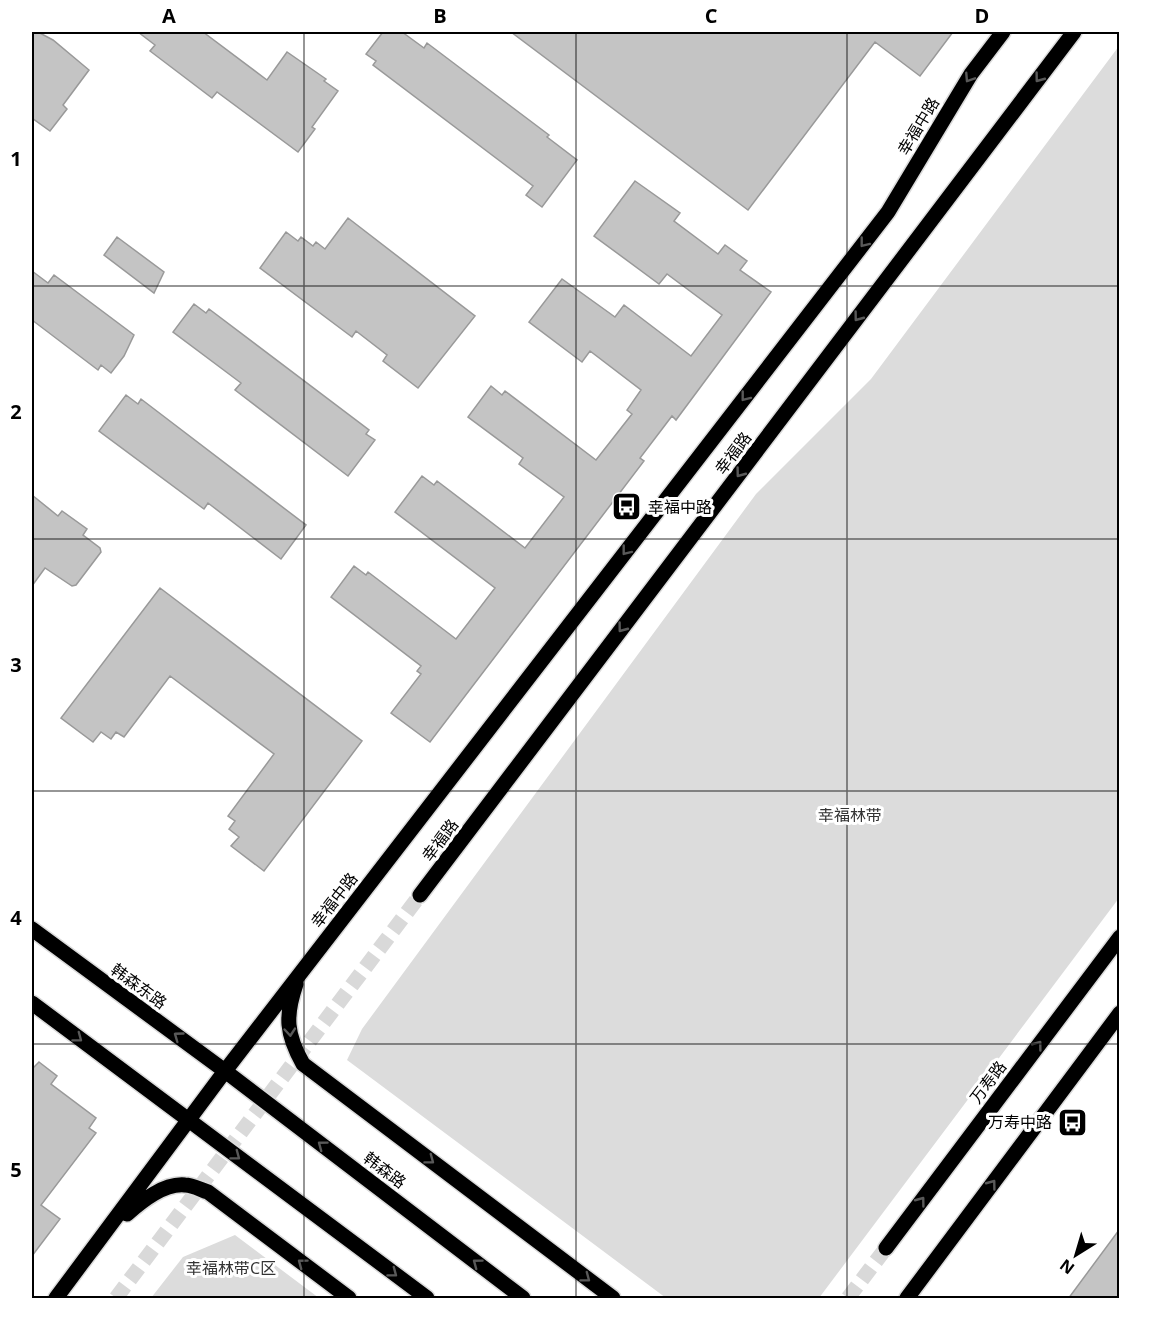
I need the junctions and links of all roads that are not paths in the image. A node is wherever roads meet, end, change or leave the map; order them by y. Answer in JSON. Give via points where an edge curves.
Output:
{"nodes":[{"id":1,"x":1003,"y":32,"type":"edge"},
{"id":2,"x":1074,"y":32,"type":"edge"},
{"id":3,"x":420,"y":895,"type":"tunnel mouth"},
{"id":4,"x":32,"y":929,"type":"edge"},
{"id":5,"x":1119,"y":937,"type":"edge"},
{"id":6,"x":299,"y":975,"type":"junction"},
{"id":7,"x":32,"y":1003,"type":"edge"},
{"id":8,"x":1119,"y":1012,"type":"edge"},
{"id":9,"x":225,"y":1071,"type":"junction"},
{"id":10,"x":189,"y":1121,"type":"junction"},
{"id":11,"x":108,"y":1230,"type":"junction"},
{"id":12,"x":886,"y":1248,"type":"tunnel mouth"},
{"id":13,"x":56,"y":1299,"type":"edge"},
{"id":14,"x":349,"y":1299,"type":"edge"},
{"id":15,"x":427,"y":1299,"type":"edge"},
{"id":16,"x":523,"y":1299,"type":"edge"},
{"id":17,"x":613,"y":1299,"type":"edge"},
{"id":18,"x":908,"y":1299,"type":"edge"}],
"edges":[{"from":1,"to":6,"type":"main road","name":"幸福中路","one_way":true,"via":[[970,74],[888,212]]},
{"from":2,"to":3,"type":"main road","name":"幸福路","one_way":true},
{"from":9,"to":4,"type":"main road","name":"韩森东路","one_way":true},
{"from":12,"to":5,"type":"main road","name":"万寿路","one_way":true},
{"from":6,"to":9,"type":"main road","name":"幸福中路"},
{"from":6,"to":17,"type":"main road","one_way":true,"via":[[289,1020],[290,1042],[303,1064]]},
{"from":7,"to":10,"type":"main road","one_way":true},
{"from":18,"to":8,"type":"main road","one_way":true},
{"from":9,"to":10,"type":"main road","name":"幸福中路"},
{"from":16,"to":9,"type":"main road","name":"韩森路","one_way":true},
{"from":10,"to":11,"type":"main road","name":"幸福中路"},
{"from":10,"to":15,"type":"main road","one_way":true},
{"from":11,"to":13,"type":"main road","name":"幸福中路"},
{"from":14,"to":11,"type":"main road","one_way":true,"via":[[208,1192],[186,1185],[167,1188],[142,1201]]}]}
